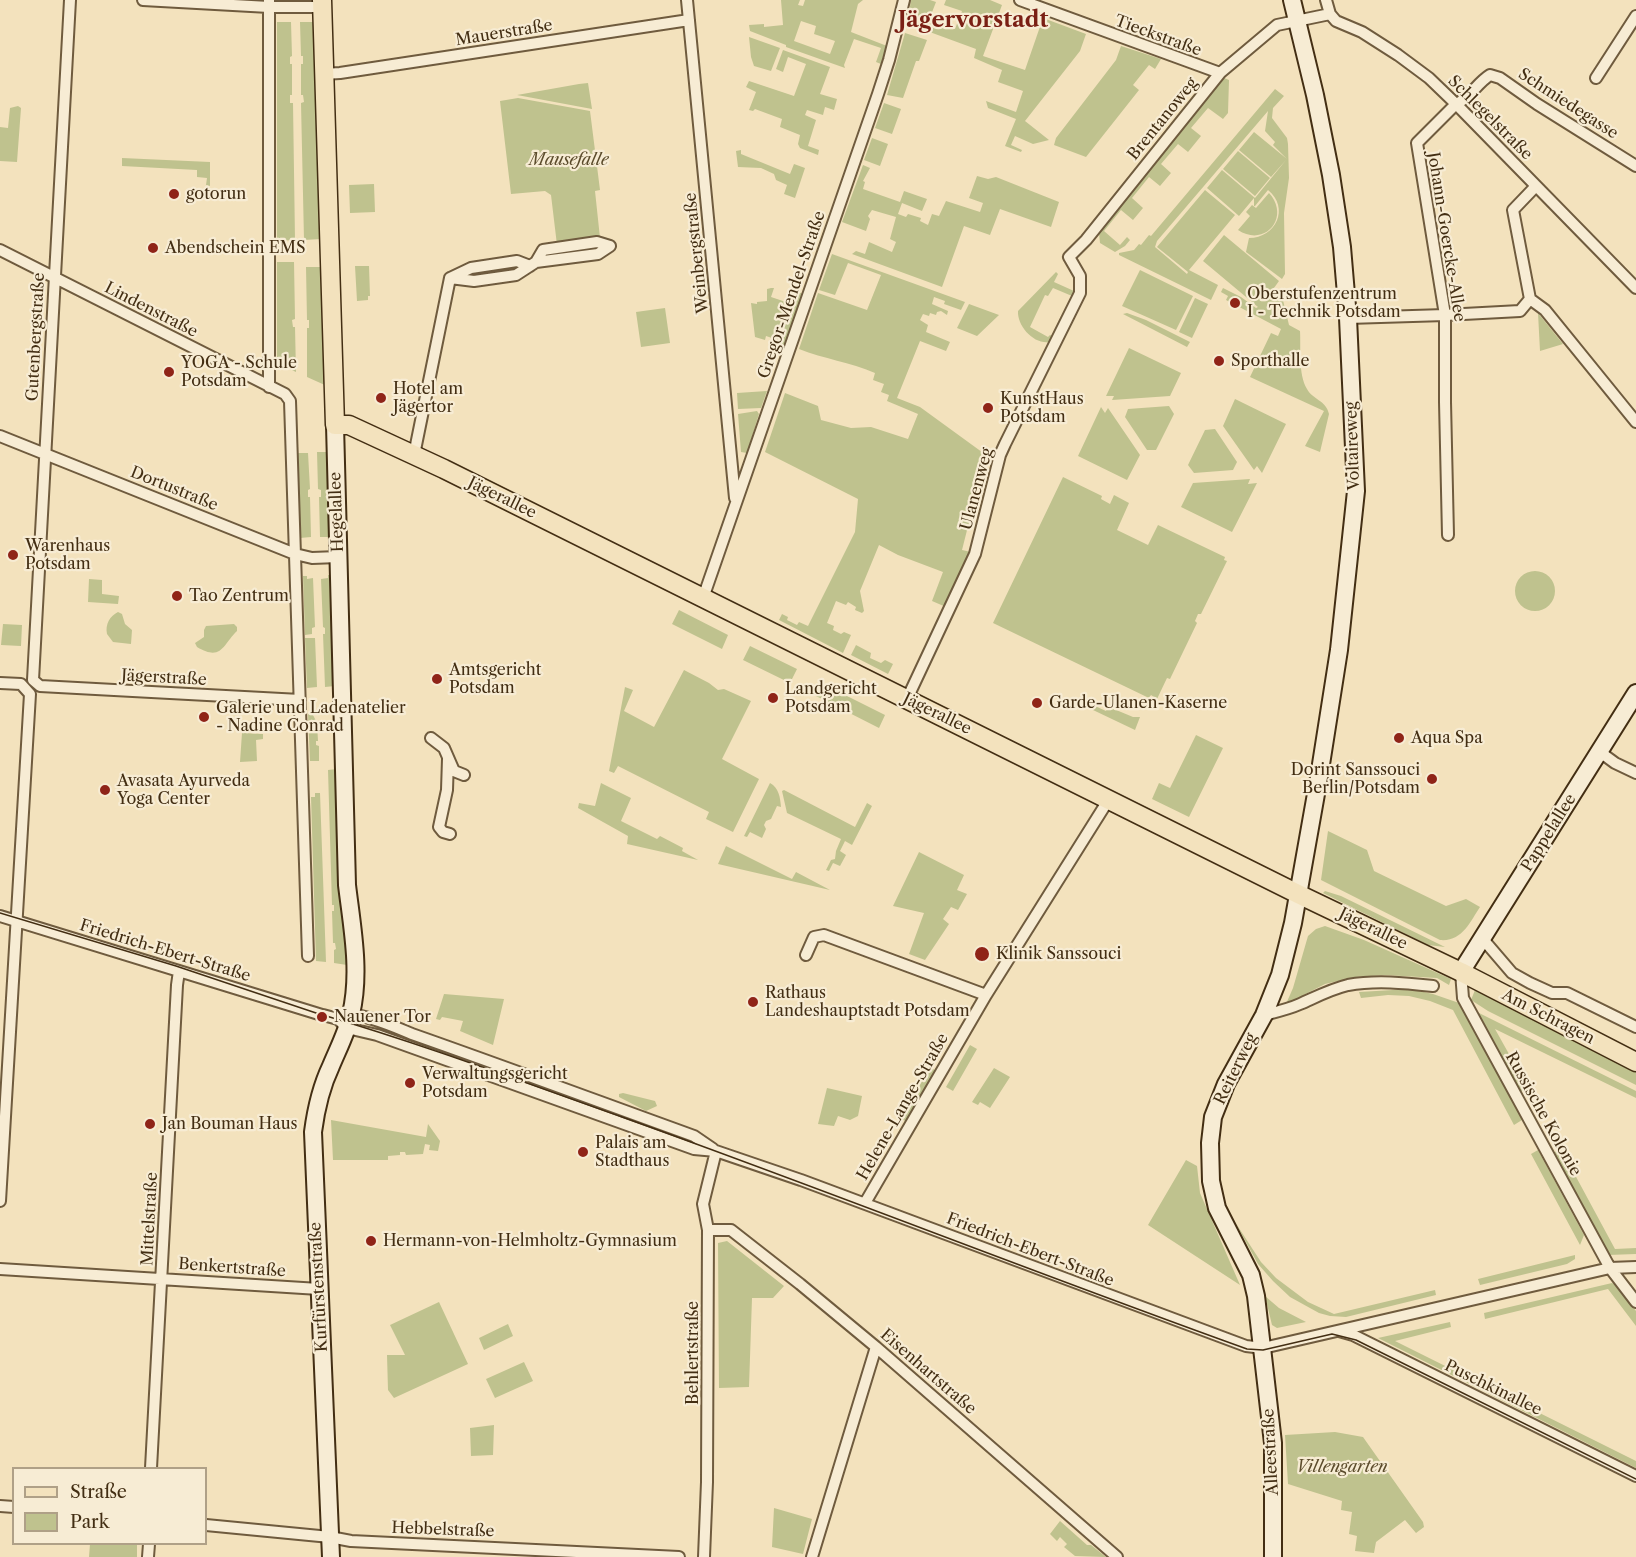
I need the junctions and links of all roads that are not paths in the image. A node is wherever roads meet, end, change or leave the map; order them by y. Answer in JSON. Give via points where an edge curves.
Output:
{"nodes":[{"id":1,"x":70,"y":0,"type":"edge"},
{"id":2,"x":143,"y":0,"type":"edge"},
{"id":3,"x":687,"y":0,"type":"edge"},
{"id":4,"x":904,"y":0,"type":"edge"},
{"id":5,"x":1020,"y":0,"type":"edge"},
{"id":6,"x":1292,"y":0,"type":"edge"},
{"id":7,"x":1326,"y":0,"type":"edge"},
{"id":8,"x":269,"y":4,"type":"edge"},
{"id":9,"x":322,"y":4,"type":"edge"},
{"id":10,"x":1330,"y":14,"type":"junction"},
{"id":11,"x":688,"y":20,"type":"junction"},
{"id":12,"x":1298,"y":22,"type":"junction"},
{"id":13,"x":1634,"y":22,"type":"edge"},
{"id":14,"x":1220,"y":73,"type":"junction"},
{"id":15,"x":324,"y":74,"type":"junction"},
{"id":16,"x":1596,"y":78,"type":"dead end"},
{"id":17,"x":1456,"y":104,"type":"junction"},
{"id":18,"x":1636,"y":166,"type":"edge"},
{"id":19,"x":1536,"y":186,"type":"junction"},
{"id":20,"x":0,"y":250,"type":"edge"},
{"id":21,"x":1068,"y":257,"type":"joint"},
{"id":22,"x":533,"y":264,"type":"junction"},
{"id":23,"x":54,"y":278,"type":"junction"},
{"id":24,"x":1636,"y":288,"type":"edge"},
{"id":25,"x":1530,"y":299,"type":"junction"},
{"id":26,"x":1445,"y":315,"type":"junction"},
{"id":27,"x":1348,"y":318,"type":"junction"},
{"id":28,"x":269,"y":387,"type":"junction"},
{"id":29,"x":1636,"y":422,"type":"edge"},
{"id":30,"x":335,"y":424,"type":"junction"},
{"id":31,"x":0,"y":436,"type":"edge"},
{"id":32,"x":44,"y":454,"type":"junction"},
{"id":33,"x":414,"y":455,"type":"junction"},
{"id":34,"x":736,"y":503,"type":"junction"},
{"id":35,"x":1448,"y":535,"type":"dead end"},
{"id":36,"x":295,"y":554,"type":"junction"},
{"id":37,"x":338,"y":557,"type":"junction"},
{"id":38,"x":703,"y":598,"type":"junction"},
{"id":39,"x":31,"y":675,"type":"joint"},
{"id":40,"x":0,"y":683,"type":"edge"},
{"id":41,"x":1636,"y":693,"type":"edge"},
{"id":42,"x":907,"y":699,"type":"junction"},
{"id":43,"x":300,"y":700,"type":"junction"},
{"id":44,"x":431,"y":738,"type":"dead end"},
{"id":45,"x":1600,"y":752,"type":"junction"},
{"id":46,"x":448,"y":759,"type":"junction"},
{"id":47,"x":1636,"y":773,"type":"edge"},
{"id":48,"x":464,"y":775,"type":"dead end"},
{"id":49,"x":1109,"y":799,"type":"junction"},
{"id":50,"x":450,"y":834,"type":"dead end"},
{"id":51,"x":1298,"y":894,"type":"junction"},
{"id":52,"x":0,"y":916,"type":"edge"},
{"id":53,"x":17,"y":921,"type":"junction"},
{"id":54,"x":1482,"y":938,"type":"junction"},
{"id":55,"x":806,"y":955,"type":"dead end"},
{"id":56,"x":308,"y":956,"type":"dead end"},
{"id":57,"x":179,"y":971,"type":"junction"},
{"id":58,"x":1461,"y":972,"type":"junction"},
{"id":59,"x":1433,"y":986,"type":"dead end"},
{"id":60,"x":986,"y":995,"type":"junction"},
{"id":61,"x":1264,"y":1015,"type":"junction"},
{"id":62,"x":5,"y":1019,"type":"edge"},
{"id":63,"x":346,"y":1021,"type":"junction"},
{"id":64,"x":1636,"y":1027,"type":"edge"},
{"id":65,"x":1636,"y":1062,"type":"edge"},
{"id":66,"x":716,"y":1151,"type":"junction"},
{"id":67,"x":0,"y":1201,"type":"edge"},
{"id":68,"x":865,"y":1203,"type":"junction"},
{"id":69,"x":708,"y":1230,"type":"junction"},
{"id":70,"x":1636,"y":1267,"type":"edge"},
{"id":71,"x":1610,"y":1268,"type":"junction"},
{"id":72,"x":0,"y":1269,"type":"edge"},
{"id":73,"x":162,"y":1278,"type":"junction"},
{"id":74,"x":319,"y":1289,"type":"junction"},
{"id":75,"x":1636,"y":1302,"type":"edge"},
{"id":76,"x":1336,"y":1331,"type":"junction"},
{"id":77,"x":876,"y":1347,"type":"junction"},
{"id":78,"x":1263,"y":1348,"type":"junction"},
{"id":79,"x":152,"y":1467,"type":"edge"},
{"id":80,"x":1636,"y":1476,"type":"edge"},
{"id":81,"x":207,"y":1525,"type":"edge"},
{"id":82,"x":330,"y":1537,"type":"junction"},
{"id":83,"x":331,"y":1557,"type":"edge"},
{"id":84,"x":679,"y":1557,"type":"edge"},
{"id":85,"x":704,"y":1557,"type":"edge"},
{"id":86,"x":812,"y":1557,"type":"edge"},
{"id":87,"x":1118,"y":1557,"type":"edge"},
{"id":88,"x":1273,"y":1557,"type":"edge"}],
"edges":[{"from":1,"to":23,"type":"street","name":"Gutenbergstraße"},
{"from":2,"to":8,"type":"street"},
{"from":3,"to":11,"type":"street","name":"Weinbergstraße"},
{"from":4,"to":34,"type":"street","name":"Gregor-Mendel-Straße","via":[[889,60]]},
{"from":5,"to":14,"type":"street","name":"Tieckstraße"},
{"from":6,"to":12,"type":"street","name":"Voltaireweg"},
{"from":7,"to":10,"type":"street"},
{"from":8,"to":9,"type":"street"},
{"from":8,"to":28,"type":"street"},
{"from":9,"to":15,"type":"main road","name":"Hegelallee"},
{"from":10,"to":12,"type":"street"},
{"from":10,"to":17,"type":"street","name":"Schlegelstraße","via":[[1398,55]]},
{"from":11,"to":15,"type":"street","name":"Mauerstraße"},
{"from":11,"to":34,"type":"street","name":"Weinbergstraße"},
{"from":12,"to":14,"type":"street","name":"Brentanoweg","via":[[1277,25]]},
{"from":12,"to":27,"type":"street","name":"Voltaireweg","via":[[1331,175]]},
{"from":13,"to":16,"type":"street"},
{"from":14,"to":21,"type":"street","name":"Brentanoweg","via":[[1086,240]]},
{"from":15,"to":30,"type":"main road","name":"Hegelallee"},
{"from":17,"to":18,"type":"street","name":"Schmiedegasse","via":[[1490,75],[1500,78]]},
{"from":17,"to":19,"type":"street","name":"Schlegelstraße"},
{"from":17,"to":26,"type":"street","name":"Johann-Goercke-Allee","via":[[1417,143]]},
{"from":19,"to":24,"type":"street","name":"Schlegelstraße"},
{"from":19,"to":25,"type":"street","via":[[1512,210]]},
{"from":20,"to":23,"type":"street","name":"Lindenstraße"},
{"from":21,"to":42,"type":"street","name":"Ulanenweg","via":[[1080,276],[1080,292],[1000,455],[975,554]]},
{"from":22,"to":22,"type":"street","via":[[598,254],[610,246],[597,242],[543,250]]},
{"from":22,"to":33,"type":"street","via":[[516,275],[474,281],[450,278]]},
{"from":23,"to":28,"type":"street","name":"Lindenstraße"},
{"from":23,"to":32,"type":"street","name":"Gutenbergstraße"},
{"from":25,"to":26,"type":"street","via":[[1520,311]]},
{"from":25,"to":29,"type":"street","via":[[1545,310]]},
{"from":26,"to":27,"type":"street"},
{"from":26,"to":35,"type":"street","name":"Johann-Goercke-Allee"},
{"from":27,"to":51,"type":"street","name":"Voltaireweg","via":[[1356,491],[1339,650]]},
{"from":28,"to":36,"type":"street","name":"Lindenstraße","via":[[290,401]]},
{"from":30,"to":33,"type":"main road","name":"Jägerallee","via":[[349,425]]},
{"from":30,"to":37,"type":"street","name":"Hegelallee"},
{"from":31,"to":32,"type":"street","name":"Dortustraße"},
{"from":32,"to":36,"type":"street","name":"Dortustraße"},
{"from":32,"to":39,"type":"street","name":"Gutenbergstraße"},
{"from":33,"to":38,"type":"main road","name":"Jägerallee"},
{"from":34,"to":38,"type":"street","name":"Gregor-Mendel-Straße"},
{"from":36,"to":37,"type":"street","name":"Dortustraße"},
{"from":36,"to":43,"type":"street"},
{"from":37,"to":63,"type":"street","name":"Hegelallee","via":[[347,885],[355,975]]},
{"from":38,"to":42,"type":"main road","name":"Jägerallee"},
{"from":39,"to":43,"type":"street","name":"Jägerstraße","via":[[40,686]]},
{"from":40,"to":53,"type":"street","via":[[21,684],[30,694]]},
{"from":41,"to":45,"type":"street","name":"Pappelallee"},
{"from":42,"to":49,"type":"main road","name":"Jägerallee"},
{"from":43,"to":56,"type":"street"},
{"from":44,"to":46,"type":"street","via":[[441,745]]},
{"from":45,"to":47,"type":"street"},
{"from":45,"to":54,"type":"street","name":"Pappelallee"},
{"from":46,"to":48,"type":"street","via":[[454,771]]},
{"from":46,"to":50,"type":"street","via":[[447,790],[439,827]]},
{"from":49,"to":51,"type":"main road","name":"Jägerallee"},
{"from":49,"to":60,"type":"street","name":"Helene-Lange-Straße"},
{"from":51,"to":58,"type":"main road","name":"Jägerallee"},
{"from":51,"to":61,"type":"street","name":"Reiterweg","via":[[1280,975]]},
{"from":52,"to":53,"type":"street","name":"Friedrich-Ebert-Straße"},
{"from":53,"to":57,"type":"street","name":"Friedrich-Ebert-Straße"},
{"from":53,"to":62,"type":"street"},
{"from":54,"to":58,"type":"street","name":"Pappelallee"},
{"from":54,"to":64,"type":"street","name":"Am Schragen","via":[[1512,973],[1552,993],[1567,993]]},
{"from":55,"to":60,"type":"street","via":[[814,937],[824,935]]},
{"from":57,"to":63,"type":"street","name":"Friedrich-Ebert-Straße"},
{"from":57,"to":73,"type":"street","name":"Mittelstraße"},
{"from":58,"to":65,"type":"main road","name":"Am Schragen"},
{"from":58,"to":71,"type":"street","name":"Russische Kolonie","via":[[1463,998]]},
{"from":59,"to":61,"type":"street","via":[[1348,985]]},
{"from":60,"to":68,"type":"street","name":"Helene-Lange-Straße"},
{"from":61,"to":78,"type":"street","name":"Reiterweg","via":[[1226,1084],[1213,1117],[1210,1143],[1215,1199],[1251,1275]]},
{"from":62,"to":67,"type":"street"},
{"from":63,"to":66,"type":"street","name":"Friedrich-Ebert-Straße","via":[[694,1149]]},
{"from":63,"to":74,"type":"street","name":"Kurfürstenstraße","via":[[317,1106],[313,1132]]},
{"from":66,"to":68,"type":"street","name":"Friedrich-Ebert-Straße"},
{"from":66,"to":69,"type":"street","name":"Behlertstraße","via":[[703,1204]]},
{"from":68,"to":78,"type":"street","name":"Friedrich-Ebert-Straße","via":[[1222,1338]]},
{"from":69,"to":77,"type":"street","name":"Eisenhartstraße","via":[[731,1230]]},
{"from":69,"to":85,"type":"street","name":"Behlertstraße"},
{"from":70,"to":71,"type":"street"},
{"from":71,"to":75,"type":"street","name":"Russische Kolonie"},
{"from":71,"to":76,"type":"street"},
{"from":72,"to":73,"type":"street","name":"Benkertstraße"},
{"from":73,"to":74,"type":"street","name":"Benkertstraße"},
{"from":73,"to":79,"type":"street","name":"Mittelstraße"},
{"from":74,"to":82,"type":"street","name":"Kurfürstenstraße"},
{"from":76,"to":78,"type":"street","name":"Friedrich-Ebert-Straße"},
{"from":76,"to":80,"type":"street","name":"Puschkinallee","via":[[1353,1335]]},
{"from":77,"to":86,"type":"street"},
{"from":77,"to":87,"type":"street","name":"Eisenhartstraße"},
{"from":78,"to":88,"type":"street","name":"Alleestraße","via":[[1273,1443]]},
{"from":81,"to":82,"type":"street","name":"Hebbelstraße"},
{"from":82,"to":83,"type":"street","name":"Kurfürstenstraße"},
{"from":82,"to":84,"type":"street","name":"Hebbelstraße","via":[[351,1542]]}]}
